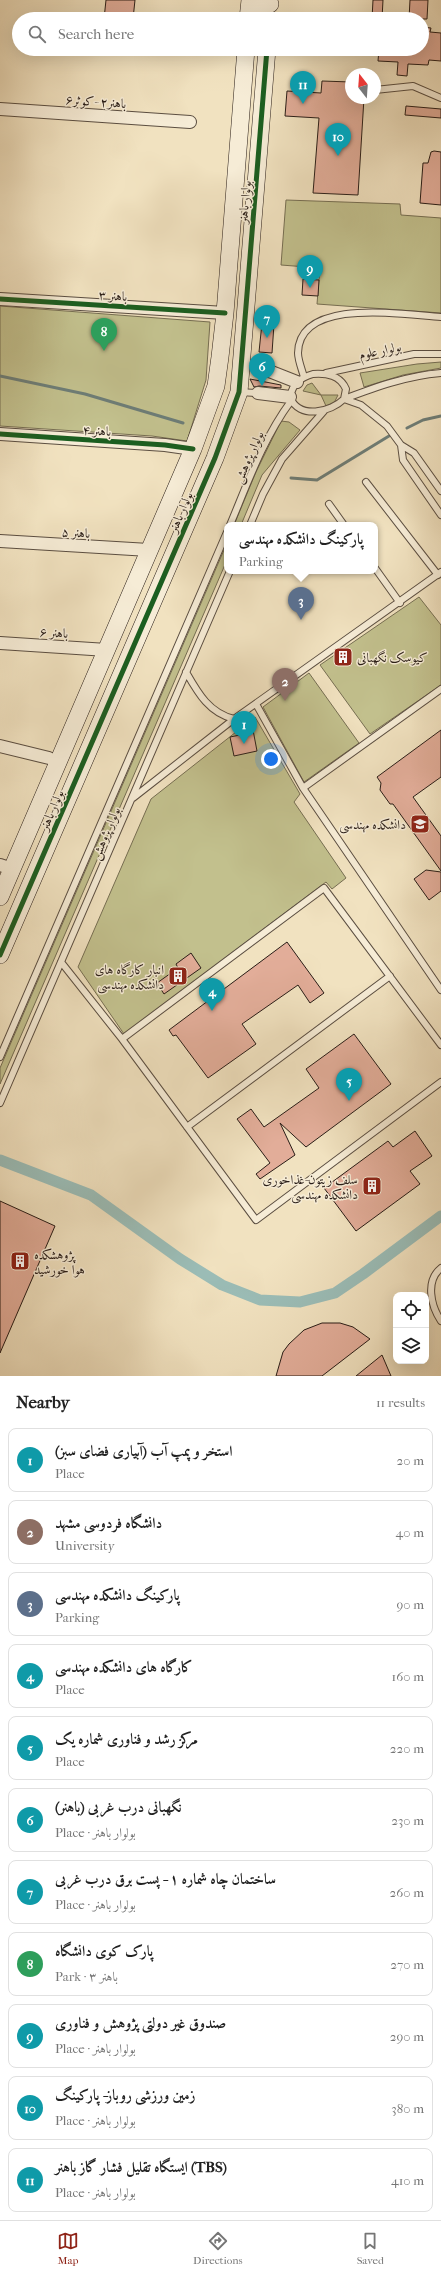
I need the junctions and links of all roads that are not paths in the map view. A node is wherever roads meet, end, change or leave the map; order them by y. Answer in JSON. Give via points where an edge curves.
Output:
{"nodes":[{"id":1,"x":249,"y":7,"type":"edge"},
{"id":2,"x":270,"y":8,"type":"edge"},
{"id":3,"x":245,"y":56,"type":"edge"},
{"id":4,"x":266,"y":56,"type":"edge"},
{"id":5,"x":381,"y":89,"type":"edge"},
{"id":6,"x":441,"y":98,"type":"edge"},
{"id":7,"x":0,"y":109,"type":"edge"},
{"id":8,"x":190,"y":122,"type":"dead end"},
{"id":9,"x":0,"y":299,"type":"edge"},
{"id":10,"x":225,"y":313,"type":"junction"},
{"id":11,"x":441,"y":317,"type":"edge"},
{"id":12,"x":441,"y":354,"type":"edge"},
{"id":13,"x":242,"y":361,"type":"junction"},
{"id":14,"x":264,"y":369,"type":"joint"},
{"id":15,"x":441,"y":373,"type":"edge"},
{"id":16,"x":324,"y":374,"type":"junction"},
{"id":17,"x":300,"y":379,"type":"junction"},
{"id":18,"x":239,"y":392,"type":"junction"},
{"id":19,"x":258,"y":394,"type":"joint"},
{"id":20,"x":291,"y":399,"type":"junction"},
{"id":21,"x":344,"y":399,"type":"junction"},
{"id":22,"x":324,"y":411,"type":"junction"},
{"id":23,"x":0,"y":434,"type":"edge"},
{"id":24,"x":401,"y":445,"type":"junction"},
{"id":25,"x":193,"y":449,"type":"junction"},
{"id":26,"x":366,"y":482,"type":"dead end"},
{"id":27,"x":441,"y":491,"type":"edge"},
{"id":28,"x":329,"y":504,"type":"dead end"},
{"id":29,"x":441,"y":515,"type":"edge"},
{"id":30,"x":231,"y":522,"type":"edge"},
{"id":31,"x":251,"y":522,"type":"edge"},
{"id":32,"x":342,"y":522,"type":"edge"},
{"id":33,"x":224,"y":539,"type":"edge"},
{"id":34,"x":0,"y":541,"type":"edge"},
{"id":35,"x":150,"y":550,"type":"junction"},
{"id":36,"x":378,"y":572,"type":"edge"},
{"id":37,"x":229,"y":574,"type":"edge"},
{"id":38,"x":439,"y":574,"type":"edge"},
{"id":39,"x":400,"y":603,"type":"junction"},
{"id":40,"x":0,"y":643,"type":"edge"},
{"id":41,"x":107,"y":650,"type":"junction"},
{"id":42,"x":186,"y":672,"type":"junction"},
{"id":43,"x":441,"y":689,"type":"edge"},
{"id":44,"x":87,"y":696,"type":"junction"},
{"id":45,"x":256,"y":704,"type":"junction"},
{"id":46,"x":109,"y":705,"type":"junction"},
{"id":47,"x":234,"y":719,"type":"junction"},
{"id":48,"x":0,"y":746,"type":"edge"},
{"id":49,"x":49,"y":758,"type":"dead end"},
{"id":50,"x":303,"y":788,"type":"junction"},
{"id":51,"x":131,"y":799,"type":"junction"},
{"id":52,"x":6,"y":867,"type":"edge"},
{"id":53,"x":0,"y":897,"type":"edge"},
{"id":54,"x":0,"y":955,"type":"edge"},
{"id":55,"x":61,"y":962,"type":"junction"},
{"id":56,"x":390,"y":976,"type":"junction"},
{"id":57,"x":441,"y":990,"type":"edge"},
{"id":58,"x":122,"y":1039,"type":"junction"},
{"id":59,"x":441,"y":1045,"type":"edge"},
{"id":60,"x":0,"y":1057,"type":"edge"},
{"id":61,"x":441,"y":1082,"type":"edge"},
{"id":62,"x":0,"y":1103,"type":"edge"},
{"id":63,"x":187,"y":1127,"type":"junction"},
{"id":64,"x":441,"y":1268,"type":"edge"},
{"id":65,"x":441,"y":1321,"type":"edge"}],
"edges":[{"from":1,"to":2,"type":"street"},
{"from":3,"to":10,"type":"street","name":"بولوار باهنر"},
{"from":4,"to":13,"type":"street","name":"بولوار باهنر"},
{"from":5,"to":6,"type":"lane","via":[[412,86]]},
{"from":7,"to":8,"type":"street","name":"باهنر۲ -کوثر۶"},
{"from":9,"to":10,"type":"street","name":"باهنر ۳"},
{"from":10,"to":25,"type":"street","name":"بولوار باهنر","via":[[216,386]]},
{"from":11,"to":17,"type":"lane","via":[[354,312],[320,320],[303,334],[298,353]]},
{"from":12,"to":16,"type":"lane","name":"بولوار علوم","via":[[414,354]]},
{"from":13,"to":14,"type":"lane"},
{"from":13,"to":18,"type":"street","name":"بولوار باهنر"},
{"from":14,"to":17,"type":"street"},
{"from":15,"to":21,"type":"lane","via":[[390,382]]},
{"from":16,"to":17,"type":"lane"},
{"from":16,"to":21,"type":"lane","via":[[339,379],[344,384]]},
{"from":17,"to":20,"type":"lane","via":[[292,389]]},
{"from":18,"to":19,"type":"lane"},
{"from":18,"to":46,"type":"street","name":"بولوار باهنر","via":[[215,458]]},
{"from":19,"to":20,"type":"street"},
{"from":20,"to":22,"type":"lane","via":[[296,407],[304,410]]},
{"from":20,"to":30,"type":"lane","name":"بولوار پژوهش","via":[[262,448]]},
{"from":21,"to":22,"type":"lane"},
{"from":21,"to":24,"type":"lane","via":[[373,413]]},
{"from":22,"to":31,"type":"lane","via":[[282,459]]},
{"from":23,"to":25,"type":"street","name":"باهنر ۴"},
{"from":24,"to":27,"type":"lane","via":[[414,454]]},
{"from":24,"to":29,"type":"lane","via":[[403,460]]},
{"from":25,"to":35,"type":"street","name":"بولوار باهنر"},
{"from":26,"to":38,"type":"lane"},
{"from":28,"to":32,"type":"lane"},
{"from":33,"to":60,"type":"lane","name":"بولوار پژوهش"},
{"from":34,"to":35,"type":"street","name":"باهنر ۵"},
{"from":35,"to":41,"type":"street","name":"بولوار باهنر"},
{"from":36,"to":39,"type":"lane"},
{"from":37,"to":42,"type":"lane","name":"بولوار پژوهش"},
{"from":38,"to":39,"type":"lane"},
{"from":39,"to":45,"type":"lane"},
{"from":40,"to":41,"type":"street","name":"باهنر ۶"},
{"from":41,"to":44,"type":"street","name":"بولوار باهنر"},
{"from":42,"to":47,"type":"lane","via":[[198,694],[212,710]]},
{"from":42,"to":51,"type":"lane","name":"بولوار پژوهش"},
{"from":43,"to":50,"type":"lane"},
{"from":44,"to":46,"type":"street"},
{"from":44,"to":52,"type":"street","name":"بولوار باهنر"},
{"from":45,"to":47,"type":"lane"},
{"from":45,"to":50,"type":"lane"},
{"from":46,"to":54,"type":"street","name":"بولوار باهنر"},
{"from":47,"to":51,"type":"lane"},
{"from":48,"to":49,"type":"street"},
{"from":50,"to":57,"type":"lane"},
{"from":51,"to":55,"type":"lane","name":"بولوار پژوهش"},
{"from":52,"to":53,"type":"street","name":"بولوار باهنر"},
{"from":55,"to":58,"type":"lane"},
{"from":55,"to":62,"type":"lane","name":"بولوار پژوهش"},
{"from":56,"to":58,"type":"lane","via":[[324,888]]},
{"from":56,"to":59,"type":"lane"},
{"from":56,"to":63,"type":"lane"},
{"from":58,"to":63,"type":"lane"},
{"from":61,"to":63,"type":"lane","via":[[256,1220]]},
{"from":64,"to":65,"type":"lane","via":[[432,1283],[431,1296],[434,1309]]}]}
